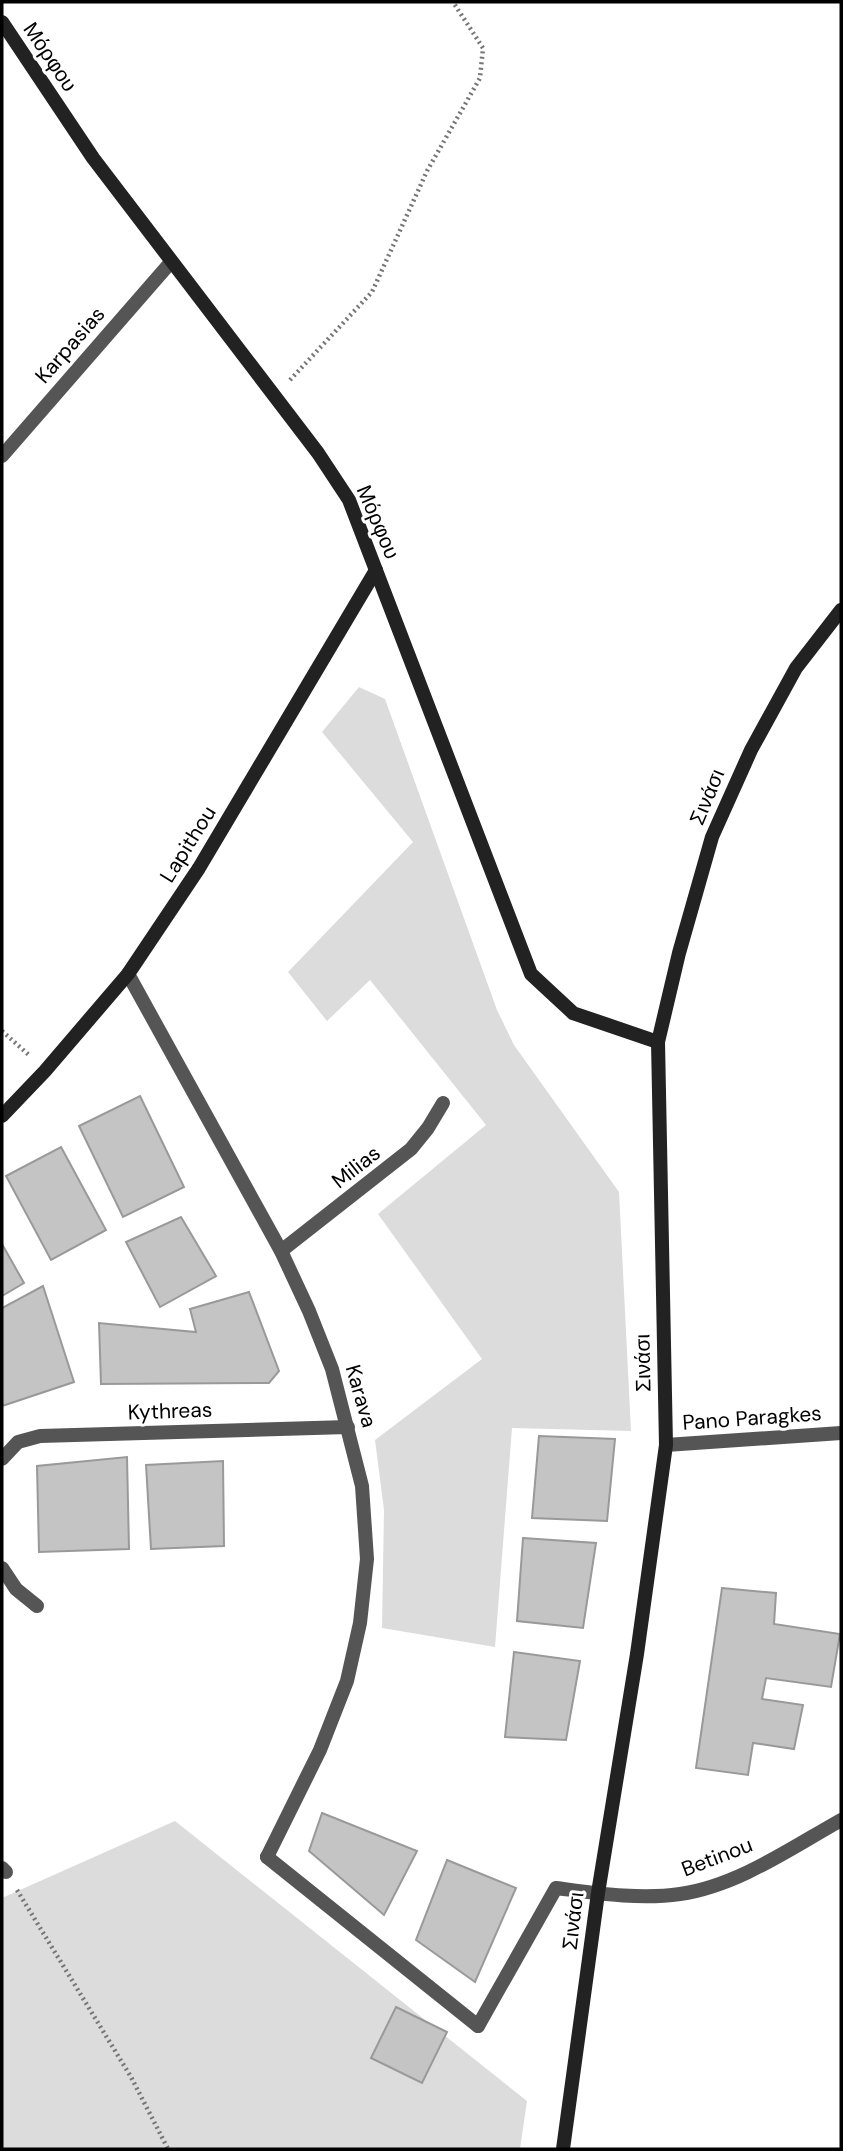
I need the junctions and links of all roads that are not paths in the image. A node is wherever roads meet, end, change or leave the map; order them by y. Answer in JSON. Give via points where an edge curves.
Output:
{"nodes":[{"id":1,"x":2,"y":22,"type":"edge"},
{"id":2,"x":171,"y":262,"type":"junction"},
{"id":3,"x":2,"y":456,"type":"edge"},
{"id":4,"x":376,"y":570,"type":"junction"},
{"id":5,"x":841,"y":610,"type":"edge"},
{"id":6,"x":128,"y":974,"type":"junction"},
{"id":7,"x":658,"y":1042,"type":"junction"},
{"id":8,"x":443,"y":1103,"type":"dead end"},
{"id":9,"x":2,"y":1116,"type":"edge"},
{"id":10,"x":281,"y":1251,"type":"junction"},
{"id":11,"x":348,"y":1427,"type":"junction"},
{"id":12,"x":841,"y":1433,"type":"edge"},
{"id":13,"x":666,"y":1445,"type":"junction"},
{"id":14,"x":2,"y":1459,"type":"edge"},
{"id":15,"x":2,"y":1568,"type":"edge"},
{"id":16,"x":37,"y":1606,"type":"dead end"},
{"id":17,"x":841,"y":1821,"type":"edge"},
{"id":18,"x":598,"y":1893,"type":"junction"},
{"id":19,"x":478,"y":2026,"type":"joint"},
{"id":20,"x":563,"y":2149,"type":"edge"}],
"edges":[{"from":1,"to":2,"type":"street","name":"Μόρφου","via":[[93,158]]},
{"from":2,"to":3,"type":"street","name":"Karpasias"},
{"from":2,"to":4,"type":"street","name":"Μόρφου","via":[[318,453],[348,500]]},
{"from":4,"to":6,"type":"street","name":"Lapithou","via":[[199,869]]},
{"from":4,"to":7,"type":"street","name":"Μόρφου","via":[[531,974],[573,1013]]},
{"from":5,"to":7,"type":"street","name":"Σινάσι","via":[[796,668],[751,750],[712,837]]},
{"from":6,"to":9,"type":"street","name":"Lapithou"},
{"from":6,"to":10,"type":"street","name":"Karava"},
{"from":7,"to":13,"type":"street","name":"Σινάσι"},
{"from":8,"to":10,"type":"street","name":"Milias","via":[[411,1149]]},
{"from":10,"to":11,"type":"street","name":"Karava","via":[[332,1369]]},
{"from":11,"to":14,"type":"street","name":"Kythreas","via":[[40,1436],[18,1442]]},
{"from":11,"to":19,"type":"street","name":"Karava","via":[[362,1486],[367,1559],[360,1623],[347,1681],[320,1750],[267,1857]]},
{"from":12,"to":13,"type":"street","name":"Pano Paragkes"},
{"from":13,"to":18,"type":"street","name":"Σινάσι"},
{"from":15,"to":16,"type":"street"},
{"from":17,"to":18,"type":"street","name":"Betinou","via":[[748,1871],[695,1891]]},
{"from":18,"to":19,"type":"street","name":"Betinou","via":[[556,1888]]},
{"from":18,"to":20,"type":"street","name":"Σινάσι"}]}
